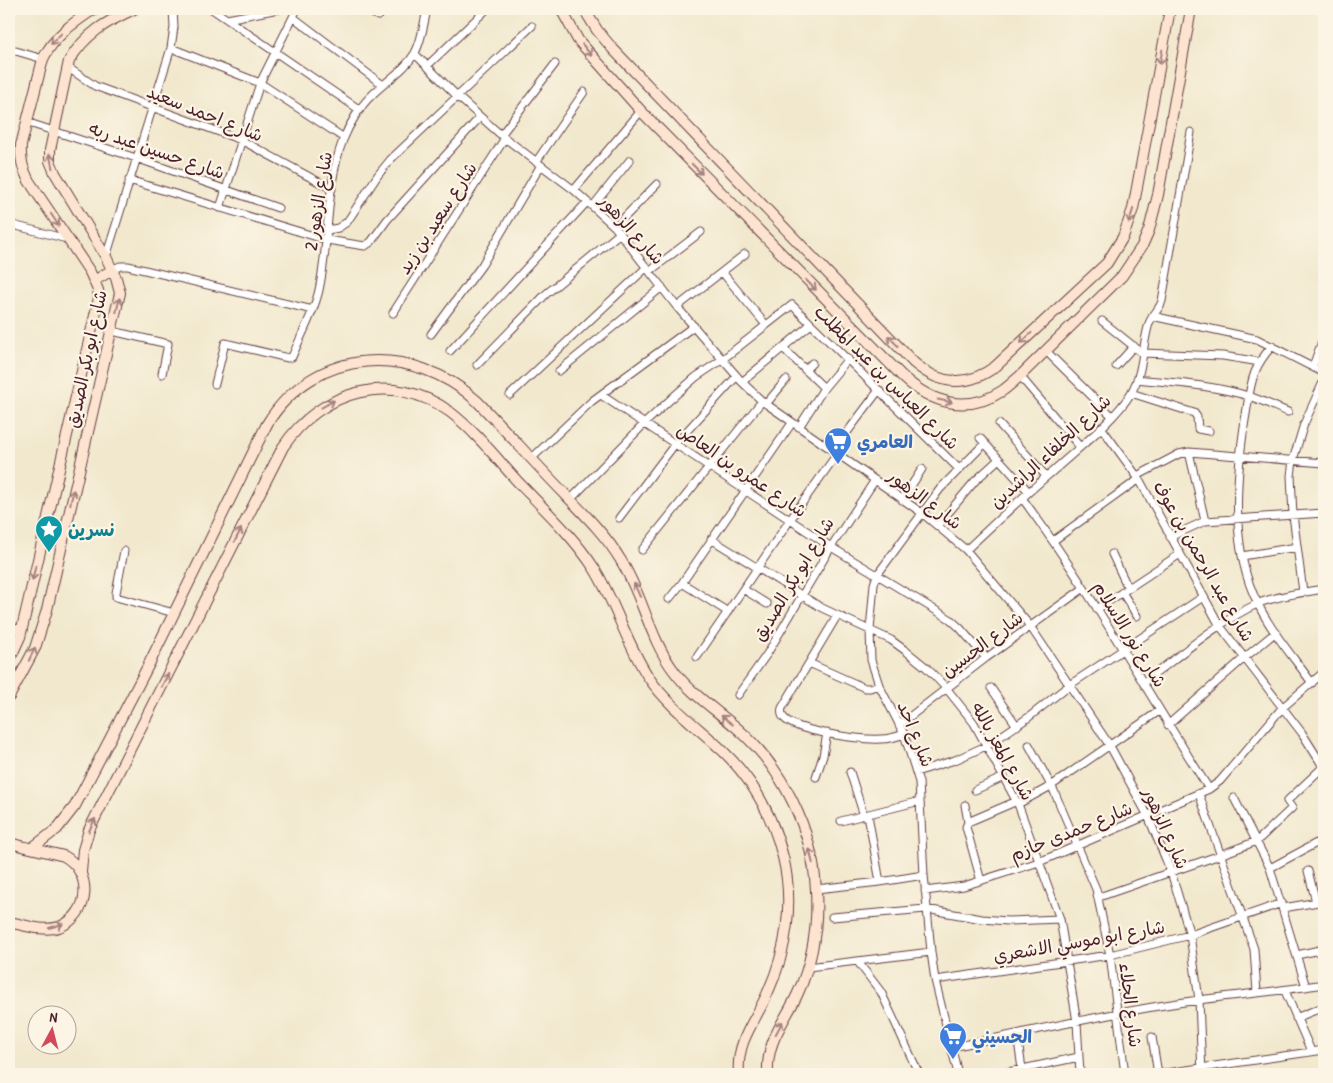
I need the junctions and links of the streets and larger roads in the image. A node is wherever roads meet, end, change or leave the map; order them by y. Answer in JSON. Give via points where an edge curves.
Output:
{"nodes":[{"id":1,"x":94,"y":9,"type":"edge"},
{"id":2,"x":134,"y":9,"type":"edge"},
{"id":3,"x":173,"y":9,"type":"edge"},
{"id":4,"x":212,"y":9,"type":"edge"},
{"id":5,"x":279,"y":9,"type":"edge"},
{"id":6,"x":297,"y":9,"type":"edge"},
{"id":7,"x":364,"y":9,"type":"edge"},
{"id":8,"x":381,"y":9,"type":"edge"},
{"id":9,"x":415,"y":9,"type":"edge"},
{"id":10,"x":487,"y":9,"type":"edge"},
{"id":11,"x":561,"y":9,"type":"edge"},
{"id":12,"x":584,"y":9,"type":"edge"},
{"id":13,"x":1170,"y":9,"type":"edge"},
{"id":14,"x":1191,"y":9,"type":"edge"},
{"id":15,"x":427,"y":10,"type":"edge"},
{"id":16,"x":293,"y":17,"type":"junction"},
{"id":17,"x":227,"y":19,"type":"junction"},
{"id":18,"x":532,"y":26,"type":"dead end"},
{"id":19,"x":170,"y":48,"type":"junction"},
{"id":20,"x":9,"y":49,"type":"edge"},
{"id":21,"x":276,"y":52,"type":"junction"},
{"id":22,"x":415,"y":54,"type":"junction"},
{"id":23,"x":43,"y":59,"type":"junction"},
{"id":24,"x":555,"y":64,"type":"dead end"},
{"id":25,"x":427,"y":66,"type":"junction"},
{"id":26,"x":66,"y":67,"type":"junction"},
{"id":27,"x":260,"y":83,"type":"junction"},
{"id":28,"x":383,"y":85,"type":"junction"},
{"id":29,"x":584,"y":92,"type":"dead end"},
{"id":30,"x":457,"y":96,"type":"junction"},
{"id":31,"x":152,"y":107,"type":"junction"},
{"id":32,"x":360,"y":110,"type":"junction"},
{"id":33,"x":641,"y":111,"type":"junction"},
{"id":34,"x":480,"y":117,"type":"junction"},
{"id":35,"x":26,"y":122,"type":"junction"},
{"id":36,"x":54,"y":131,"type":"junction"},
{"id":37,"x":1191,"y":132,"type":"dead end"},
{"id":38,"x":503,"y":136,"type":"junction"},
{"id":39,"x":344,"y":138,"type":"junction"},
{"id":40,"x":241,"y":140,"type":"junction"},
{"id":41,"x":136,"y":158,"type":"junction"},
{"id":42,"x":630,"y":160,"type":"dead end"},
{"id":43,"x":538,"y":163,"type":"junction"},
{"id":44,"x":129,"y":180,"type":"junction"},
{"id":45,"x":657,"y":184,"type":"dead end"},
{"id":46,"x":332,"y":189,"type":"junction"},
{"id":47,"x":225,"y":190,"type":"junction"},
{"id":48,"x":574,"y":190,"type":"junction"},
{"id":49,"x":590,"y":204,"type":"junction"},
{"id":50,"x":220,"y":208,"type":"junction"},
{"id":51,"x":278,"y":208,"type":"dead end"},
{"id":52,"x":9,"y":224,"type":"edge"},
{"id":53,"x":328,"y":230,"type":"junction"},
{"id":54,"x":617,"y":230,"type":"junction"},
{"id":55,"x":701,"y":232,"type":"dead end"},
{"id":56,"x":67,"y":239,"type":"junction"},
{"id":57,"x":327,"y":240,"type":"junction"},
{"id":58,"x":745,"y":254,"type":"dead end"},
{"id":59,"x":106,"y":257,"type":"junction"},
{"id":60,"x":649,"y":269,"type":"junction"},
{"id":61,"x":112,"y":270,"type":"junction"},
{"id":62,"x":722,"y":272,"type":"junction"},
{"id":63,"x":94,"y":281,"type":"junction"},
{"id":64,"x":662,"y":287,"type":"junction"},
{"id":65,"x":677,"y":307,"type":"junction"},
{"id":66,"x":313,"y":310,"type":"junction"},
{"id":67,"x":393,"y":313,"type":"dead end"},
{"id":68,"x":1152,"y":316,"type":"junction"},
{"id":69,"x":1102,"y":321,"type":"dead end"},
{"id":70,"x":811,"y":324,"type":"junction"},
{"id":71,"x":766,"y":325,"type":"junction"},
{"id":72,"x":694,"y":326,"type":"junction"},
{"id":73,"x":112,"y":330,"type":"junction"},
{"id":74,"x":431,"y":334,"type":"dead end"},
{"id":75,"x":1324,"y":336,"type":"edge"},
{"id":76,"x":1134,"y":346,"type":"junction"},
{"id":77,"x":1272,"y":346,"type":"junction"},
{"id":78,"x":783,"y":348,"type":"junction"},
{"id":79,"x":450,"y":351,"type":"dead end"},
{"id":80,"x":1046,"y":351,"type":"junction"},
{"id":81,"x":1142,"y":353,"type":"junction"},
{"id":82,"x":722,"y":359,"type":"junction"},
{"id":83,"x":848,"y":359,"type":"junction"},
{"id":84,"x":1260,"y":362,"type":"junction"},
{"id":85,"x":812,"y":363,"type":"dead end"},
{"id":86,"x":477,"y":365,"type":"dead end"},
{"id":87,"x":1116,"y":366,"type":"dead end"},
{"id":88,"x":1313,"y":366,"type":"junction"},
{"id":89,"x":805,"y":370,"type":"junction"},
{"id":90,"x":559,"y":371,"type":"dead end"},
{"id":91,"x":1324,"y":373,"type":"edge"},
{"id":92,"x":162,"y":374,"type":"dead end"},
{"id":93,"x":737,"y":376,"type":"junction"},
{"id":94,"x":1020,"y":376,"type":"junction"},
{"id":95,"x":1137,"y":379,"type":"junction"},
{"id":96,"x":786,"y":380,"type":"dead end"},
{"id":97,"x":1324,"y":380,"type":"edge"},
{"id":98,"x":742,"y":382,"type":"junction"},
{"id":99,"x":215,"y":384,"type":"dead end"},
{"id":100,"x":824,"y":388,"type":"junction"},
{"id":101,"x":879,"y":390,"type":"junction"},
{"id":102,"x":1131,"y":393,"type":"junction"},
{"id":103,"x":601,"y":395,"type":"junction"},
{"id":104,"x":510,"y":396,"type":"dead end"},
{"id":105,"x":1249,"y":396,"type":"junction"},
{"id":106,"x":764,"y":403,"type":"junction"},
{"id":107,"x":1288,"y":412,"type":"dead end"},
{"id":108,"x":1112,"y":416,"type":"junction"},
{"id":109,"x":645,"y":423,"type":"junction"},
{"id":110,"x":999,"y":424,"type":"dead end"},
{"id":111,"x":796,"y":425,"type":"junction"},
{"id":112,"x":1101,"y":427,"type":"junction"},
{"id":113,"x":1209,"y":431,"type":"dead end"},
{"id":114,"x":675,"y":444,"type":"junction"},
{"id":115,"x":1080,"y":447,"type":"junction"},
{"id":116,"x":835,"y":452,"type":"junction"},
{"id":117,"x":1189,"y":452,"type":"junction"},
{"id":118,"x":1240,"y":456,"type":"junction"},
{"id":119,"x":531,"y":459,"type":"junction"},
{"id":120,"x":999,"y":459,"type":"junction"},
{"id":121,"x":1293,"y":460,"type":"junction"},
{"id":122,"x":1324,"y":463,"type":"edge"},
{"id":123,"x":709,"y":466,"type":"junction"},
{"id":124,"x":959,"y":469,"type":"junction"},
{"id":125,"x":922,"y":470,"type":"dead end"},
{"id":126,"x":1046,"y":476,"type":"junction"},
{"id":127,"x":1138,"y":478,"type":"junction"},
{"id":128,"x":875,"y":480,"type":"junction"},
{"id":129,"x":745,"y":490,"type":"junction"},
{"id":130,"x":1029,"y":492,"type":"junction"},
{"id":131,"x":1022,"y":498,"type":"junction"},
{"id":132,"x":570,"y":500,"type":"junction"},
{"id":133,"x":902,"y":500,"type":"junction"},
{"id":134,"x":922,"y":513,"type":"junction"},
{"id":135,"x":1324,"y":513,"type":"edge"},
{"id":136,"x":1293,"y":515,"type":"junction"},
{"id":137,"x":618,"y":518,"type":"dead end"},
{"id":138,"x":1238,"y":518,"type":"junction"},
{"id":139,"x":790,"y":520,"type":"junction"},
{"id":140,"x":1205,"y":521,"type":"junction"},
{"id":141,"x":938,"y":526,"type":"junction"},
{"id":142,"x":1170,"y":537,"type":"junction"},
{"id":143,"x":711,"y":539,"type":"junction"},
{"id":144,"x":1053,"y":540,"type":"junction"},
{"id":145,"x":831,"y":547,"type":"junction"},
{"id":146,"x":1297,"y":547,"type":"junction"},
{"id":147,"x":642,"y":550,"type":"dead end"},
{"id":148,"x":966,"y":550,"type":"junction"},
{"id":149,"x":124,"y":551,"type":"dead end"},
{"id":150,"x":1112,"y":554,"type":"dead end"},
{"id":151,"x":1180,"y":554,"type":"junction"},
{"id":152,"x":1242,"y":556,"type":"junction"},
{"id":153,"x":757,"y":568,"type":"junction"},
{"id":154,"x":877,"y":576,"type":"junction"},
{"id":155,"x":682,"y":583,"type":"junction"},
{"id":156,"x":1084,"y":588,"type":"junction"},
{"id":157,"x":743,"y":589,"type":"junction"},
{"id":158,"x":1324,"y":589,"type":"edge"},
{"id":159,"x":1125,"y":590,"type":"junction"},
{"id":160,"x":1303,"y":592,"type":"junction"},
{"id":161,"x":801,"y":595,"type":"junction"},
{"id":162,"x":1203,"y":597,"type":"junction"},
{"id":163,"x":669,"y":599,"type":"dead end"},
{"id":164,"x":767,"y":604,"type":"dead end"},
{"id":165,"x":1258,"y":604,"type":"junction"},
{"id":166,"x":1097,"y":609,"type":"junction"},
{"id":167,"x":728,"y":612,"type":"junction"},
{"id":168,"x":174,"y":613,"type":"junction"},
{"id":169,"x":837,"y":616,"type":"junction"},
{"id":170,"x":1137,"y":616,"type":"dead end"},
{"id":171,"x":1030,"y":626,"type":"junction"},
{"id":172,"x":1220,"y":626,"type":"junction"},
{"id":173,"x":9,"y":628,"type":"edge"},
{"id":174,"x":870,"y":630,"type":"junction"},
{"id":175,"x":21,"y":631,"type":"junction"},
{"id":176,"x":1276,"y":632,"type":"junction"},
{"id":177,"x":1122,"y":649,"type":"junction"},
{"id":178,"x":10,"y":657,"type":"edge"},
{"id":179,"x":697,"y":657,"type":"dead end"},
{"id":180,"x":986,"y":658,"type":"junction"},
{"id":181,"x":1243,"y":658,"type":"junction"},
{"id":182,"x":809,"y":663,"type":"junction"},
{"id":183,"x":1324,"y":672,"type":"edge"},
{"id":184,"x":12,"y":681,"type":"edge"},
{"id":185,"x":1143,"y":683,"type":"junction"},
{"id":186,"x":1312,"y":683,"type":"junction"},
{"id":187,"x":879,"y":685,"type":"junction"},
{"id":188,"x":1068,"y":686,"type":"junction"},
{"id":189,"x":992,"y":688,"type":"dead end"},
{"id":190,"x":947,"y":689,"type":"junction"},
{"id":191,"x":738,"y":695,"type":"dead end"},
{"id":192,"x":9,"y":697,"type":"edge"},
{"id":193,"x":1282,"y":708,"type":"junction"},
{"id":194,"x":1160,"y":711,"type":"junction"},
{"id":195,"x":1168,"y":725,"type":"junction"},
{"id":196,"x":899,"y":726,"type":"junction"},
{"id":197,"x":1017,"y":726,"type":"junction"},
{"id":198,"x":827,"y":733,"type":"junction"},
{"id":199,"x":904,"y":734,"type":"junction"},
{"id":200,"x":1029,"y":745,"type":"dead end"},
{"id":201,"x":988,"y":746,"type":"junction"},
{"id":202,"x":1110,"y":746,"type":"junction"},
{"id":203,"x":1324,"y":768,"type":"edge"},
{"id":204,"x":850,"y":772,"type":"dead end"},
{"id":205,"x":916,"y":772,"type":"junction"},
{"id":206,"x":816,"y":777,"type":"dead end"},
{"id":207,"x":1004,"y":777,"type":"junction"},
{"id":208,"x":1051,"y":786,"type":"junction"},
{"id":209,"x":1209,"y":789,"type":"junction"},
{"id":210,"x":975,"y":790,"type":"dead end"},
{"id":211,"x":1199,"y":794,"type":"junction"},
{"id":212,"x":1234,"y":798,"type":"dead end"},
{"id":213,"x":920,"y":801,"type":"junction"},
{"id":214,"x":1017,"y":802,"type":"junction"},
{"id":215,"x":965,"y":804,"type":"dead end"},
{"id":216,"x":866,"y":815,"type":"junction"},
{"id":217,"x":1148,"y":816,"type":"junction"},
{"id":218,"x":841,"y":821,"type":"dead end"},
{"id":219,"x":968,"y":822,"type":"junction"},
{"id":220,"x":1324,"y":839,"type":"edge"},
{"id":221,"x":1257,"y":841,"type":"junction"},
{"id":222,"x":9,"y":843,"type":"edge"},
{"id":223,"x":1078,"y":846,"type":"junction"},
{"id":224,"x":32,"y":848,"type":"junction"},
{"id":225,"x":1220,"y":855,"type":"junction"},
{"id":226,"x":1039,"y":862,"type":"junction"},
{"id":227,"x":1270,"y":868,"type":"junction"},
{"id":228,"x":1308,"y":870,"type":"dead end"},
{"id":229,"x":81,"y":872,"type":"junction"},
{"id":230,"x":1171,"y":872,"type":"junction"},
{"id":231,"x":924,"y":875,"type":"junction"},
{"id":232,"x":981,"y":881,"type":"junction"},
{"id":233,"x":880,"y":882,"type":"junction"},
{"id":234,"x":816,"y":889,"type":"junction"},
{"id":235,"x":925,"y":891,"type":"junction"},
{"id":236,"x":1099,"y":897,"type":"junction"},
{"id":237,"x":1324,"y":901,"type":"edge"},
{"id":238,"x":1316,"y":902,"type":"junction"},
{"id":239,"x":1282,"y":906,"type":"junction"},
{"id":240,"x":926,"y":909,"type":"junction"},
{"id":241,"x":832,"y":917,"type":"dead end"},
{"id":242,"x":1243,"y":918,"type":"junction"},
{"id":243,"x":1060,"y":919,"type":"junction"},
{"id":244,"x":9,"y":922,"type":"edge"},
{"id":245,"x":1190,"y":936,"type":"junction"},
{"id":246,"x":1324,"y":949,"type":"edge"},
{"id":247,"x":931,"y":952,"type":"junction"},
{"id":248,"x":1110,"y":955,"type":"junction"},
{"id":249,"x":1297,"y":955,"type":"junction"},
{"id":250,"x":858,"y":962,"type":"junction"},
{"id":251,"x":1066,"y":962,"type":"junction"},
{"id":252,"x":808,"y":967,"type":"junction"},
{"id":253,"x":935,"y":980,"type":"junction"},
{"id":254,"x":1324,"y":984,"type":"edge"},
{"id":255,"x":1306,"y":987,"type":"junction"},
{"id":256,"x":1285,"y":991,"type":"junction"},
{"id":257,"x":1257,"y":993,"type":"junction"},
{"id":258,"x":1199,"y":1000,"type":"junction"},
{"id":259,"x":1318,"y":1009,"type":"dead end"},
{"id":260,"x":1117,"y":1014,"type":"junction"},
{"id":261,"x":1296,"y":1018,"type":"junction"},
{"id":262,"x":1077,"y":1022,"type":"junction"},
{"id":263,"x":1017,"y":1034,"type":"junction"},
{"id":264,"x":1152,"y":1037,"type":"dead end"},
{"id":265,"x":952,"y":1047,"type":"junction"},
{"id":266,"x":1324,"y":1050,"type":"edge"},
{"id":267,"x":1312,"y":1051,"type":"junction"},
{"id":268,"x":1079,"y":1057,"type":"junction"},
{"id":269,"x":1022,"y":1069,"type":"junction"},
{"id":270,"x":1202,"y":1070,"type":"edge"},
{"id":271,"x":739,"y":1074,"type":"edge"},
{"id":272,"x":768,"y":1074,"type":"edge"},
{"id":273,"x":919,"y":1074,"type":"edge"},
{"id":274,"x":958,"y":1074,"type":"edge"},
{"id":275,"x":999,"y":1074,"type":"edge"},
{"id":276,"x":1080,"y":1074,"type":"edge"},
{"id":277,"x":1125,"y":1074,"type":"edge"},
{"id":278,"x":1158,"y":1074,"type":"edge"}],
"edges":[{"from":1,"to":23,"type":"street","name":"شارع ابو بكر الصديق","one_way":true,"via":[[53,41]]},
{"from":2,"to":26,"type":"street","name":"شارع ابو بكر الصديق","via":[[109,20],[86,38],[76,48]]},
{"from":3,"to":19,"type":"street"},
{"from":4,"to":17,"type":"street"},
{"from":5,"to":17,"type":"street"},
{"from":6,"to":16,"type":"street"},
{"from":7,"to":8,"type":"street","via":[[378,16]]},
{"from":9,"to":15,"type":"street"},
{"from":10,"to":25,"type":"street"},
{"from":11,"to":33,"type":"street","one_way":true,"via":[[578,40]]},
{"from":13,"to":12,"type":"street","one_way":true,"via":[[1133,209],[1123,238],[1107,263],[996,366],[980,376],[961,381],[936,378],[914,363],[612,48]]},
{"from":14,"to":80,"type":"street","via":[[1149,230],[1122,276]]},
{"from":15,"to":22,"type":"street","name":"شارع الزهور 2"},
{"from":16,"to":21,"type":"street"},
{"from":16,"to":28,"type":"street"},
{"from":17,"to":21,"type":"street"},
{"from":18,"to":30,"type":"street"},
{"from":19,"to":27,"type":"street"},
{"from":19,"to":31,"type":"street"},
{"from":20,"to":23,"type":"street"},
{"from":21,"to":27,"type":"street"},
{"from":21,"to":32,"type":"street"},
{"from":22,"to":25,"type":"street","name":"شارع الزهور"},
{"from":22,"to":28,"type":"street","name":"شارع الزهور 2"},
{"from":23,"to":35,"type":"street","name":"شارع ابو بكر الصديق"},
{"from":24,"to":38,"type":"street","name":"شارع سعيد بن زيد"},
{"from":25,"to":30,"type":"street","name":"شارع الزهور"},
{"from":26,"to":31,"type":"street","name":"شارع احمد سعيد","via":[[95,86]]},
{"from":26,"to":36,"type":"street","name":"شارع ابو بكر الصديق"},
{"from":27,"to":39,"type":"street"},
{"from":27,"to":40,"type":"street"},
{"from":28,"to":32,"type":"street","name":"شارع الزهور 2"},
{"from":29,"to":43,"type":"street"},
{"from":30,"to":34,"type":"street","name":"شارع الزهور"},
{"from":30,"to":53,"type":"street","via":[[391,159],[347,222]]},
{"from":31,"to":40,"type":"street","name":"شارع احمد سعيد"},
{"from":31,"to":41,"type":"street"},
{"from":32,"to":39,"type":"street","name":"شارع الزهور 2"},
{"from":33,"to":48,"type":"street"},
{"from":33,"to":94,"type":"street","one_way":true,"via":[[916,390],[950,403],[968,403],[1002,391]]},
{"from":34,"to":38,"type":"street","name":"شارع الزهور"},
{"from":34,"to":57,"type":"street","via":[[368,245]]},
{"from":35,"to":36,"type":"street","name":"شارع حسين عبد ربه"},
{"from":35,"to":56,"type":"street","name":"شارع ابو بكر الصديق","one_way":true,"via":[[21,145],[22,167]]},
{"from":36,"to":41,"type":"street","name":"شارع حسين عبد ربه"},
{"from":59,"to":36,"type":"street","name":"شارع ابو بكر الصديق","one_way":true,"via":[[52,167],[49,156]]},
{"from":37,"to":68,"type":"street","name":"شارع الخلفاء الراشدين","via":[[1162,301]]},
{"from":38,"to":43,"type":"street","name":"شارع الزهور"},
{"from":38,"to":67,"type":"street","name":"شارع سعيد بن زيد"},
{"from":39,"to":46,"type":"street","name":"شارع الزهور 2"},
{"from":40,"to":46,"type":"street","name":"شارع احمد سعيد"},
{"from":40,"to":47,"type":"street"},
{"from":41,"to":44,"type":"street"},
{"from":41,"to":47,"type":"street","name":"شارع حسين عبد ربه"},
{"from":42,"to":49,"type":"street"},
{"from":43,"to":48,"type":"street","name":"شارع الزهور"},
{"from":43,"to":74,"type":"street","via":[[482,265]]},
{"from":44,"to":50,"type":"street"},
{"from":44,"to":59,"type":"street"},
{"from":45,"to":54,"type":"street"},
{"from":46,"to":53,"type":"street","name":"شارع الزهور 2"},
{"from":47,"to":50,"type":"street"},
{"from":47,"to":51,"type":"street","name":"شارع حسين عبد ربه"},
{"from":48,"to":49,"type":"street","name":"شارع الزهور"},
{"from":49,"to":54,"type":"street","name":"شارع الزهور"},
{"from":49,"to":79,"type":"street"},
{"from":50,"to":57,"type":"street"},
{"from":52,"to":56,"type":"street"},
{"from":53,"to":57,"type":"street","name":"شارع الزهور 2"},
{"from":54,"to":60,"type":"street","name":"شارع الزهور"},
{"from":54,"to":86,"type":"street","via":[[546,294]]},
{"from":55,"to":60,"type":"street"},
{"from":56,"to":63,"type":"street","name":"شارع ابو بكر الصديق"},
{"from":57,"to":66,"type":"street","name":"شارع الزهور 2"},
{"from":58,"to":62,"type":"street"},
{"from":59,"to":61,"type":"street","name":"شارع ابو بكر الصديق"},
{"from":60,"to":64,"type":"street","name":"شارع الزهور"},
{"from":60,"to":104,"type":"street"},
{"from":61,"to":63,"type":"street"},
{"from":61,"to":66,"type":"street","via":[[128,266]]},
{"from":73,"to":61,"type":"street","name":"شارع ابو بكر الصديق","one_way":true,"via":[[120,293]]},
{"from":62,"to":65,"type":"street"},
{"from":62,"to":71,"type":"street"},
{"from":63,"to":175,"type":"street","name":"شارع ابو بكر الصديق","one_way":true,"via":[[99,298],[97,309]]},
{"from":64,"to":65,"type":"street","name":"شارع الزهور"},
{"from":64,"to":90,"type":"street"},
{"from":65,"to":72,"type":"street","name":"شارع الزهور"},
{"from":66,"to":99,"type":"street","name":"شارع الزهور 2","via":[[292,357],[225,343]]},
{"from":68,"to":77,"type":"street","via":[[1257,339]]},
{"from":68,"to":81,"type":"street","name":"شارع الخلفاء الراشدين"},
{"from":69,"to":76,"type":"street"},
{"from":70,"to":71,"type":"street","name":"شارع العباس بن عبد المطلب","via":[[792,305]]},
{"from":70,"to":78,"type":"street"},
{"from":70,"to":83,"type":"street","name":"شارع العباس بن عبد المطلب"},
{"from":71,"to":82,"type":"street","name":"شارع العباس بن عبد المطلب"},
{"from":72,"to":82,"type":"street","name":"شارع الزهور"},
{"from":72,"to":103,"type":"street"},
{"from":73,"to":92,"type":"street","via":[[168,344]]},
{"from":184,"to":73,"type":"street","name":"شارع ابو بكر الصديق","one_way":true,"via":[[35,648],[47,610]]},
{"from":75,"to":88,"type":"street"},
{"from":76,"to":81,"type":"street"},
{"from":76,"to":87,"type":"street"},
{"from":77,"to":84,"type":"street"},
{"from":77,"to":88,"type":"street"},
{"from":78,"to":89,"type":"street"},
{"from":78,"to":98,"type":"street"},
{"from":80,"to":94,"type":"street"},
{"from":80,"to":108,"type":"street"},
{"from":81,"to":84,"type":"street","via":[[1213,355]]},
{"from":81,"to":95,"type":"street","name":"شارع الخلفاء الراشدين"},
{"from":82,"to":93,"type":"street","name":"شارع الزهور"},
{"from":82,"to":109,"type":"street","name":"شارع العباس بن عبد المطلب","via":[[696,377]]},
{"from":83,"to":100,"type":"street"},
{"from":83,"to":101,"type":"street","name":"شارع العباس بن عبد المطلب"},
{"from":84,"to":105,"type":"street"},
{"from":85,"to":89,"type":"street"},
{"from":88,"to":91,"type":"street"},
{"from":89,"to":100,"type":"street"},
{"from":93,"to":98,"type":"street","name":"شارع الزهور"},
{"from":93,"to":114,"type":"street"},
{"from":94,"to":115,"type":"street"},
{"from":95,"to":102,"type":"street","name":"شارع الخلفاء الراشدين"},
{"from":95,"to":105,"type":"street"},
{"from":96,"to":106,"type":"street"},
{"from":97,"to":121,"type":"street","via":[[1304,424]]},
{"from":98,"to":106,"type":"street","name":"شارع الزهور"},
{"from":100,"to":111,"type":"street"},
{"from":101,"to":116,"type":"street"},
{"from":101,"to":124,"type":"street","name":"شارع العباس بن عبد المطلب"},
{"from":102,"to":108,"type":"street","name":"شارع الخلفاء الراشدين"},
{"from":102,"to":113,"type":"street","via":[[1194,413],[1198,429]]},
{"from":103,"to":109,"type":"street","name":"شارع عمرو بن العاص"},
{"from":103,"to":119,"type":"street"},
{"from":105,"to":107,"type":"street"},
{"from":105,"to":118,"type":"street"},
{"from":106,"to":111,"type":"street","name":"شارع الزهور"},
{"from":106,"to":123,"type":"street"},
{"from":108,"to":112,"type":"street","name":"شارع الخلفاء الراشدين"},
{"from":109,"to":114,"type":"street","name":"شارع عمرو بن العاص"},
{"from":109,"to":132,"type":"street","name":"شارع العباس بن عبد المطلب"},
{"from":110,"to":126,"type":"street"},
{"from":111,"to":116,"type":"street","name":"شارع الزهور"},
{"from":111,"to":129,"type":"street"},
{"from":112,"to":115,"type":"street","name":"شارع الخلفاء الراشدين"},
{"from":112,"to":127,"type":"street","name":"شارع عبد الرحمن بن عوف"},
{"from":114,"to":123,"type":"street","name":"شارع عمرو بن العاص"},
{"from":114,"to":137,"type":"street"},
{"from":115,"to":126,"type":"street","name":"شارع الخلفاء الراشدين"},
{"from":116,"to":128,"type":"street","name":"شارع الزهور"},
{"from":116,"to":139,"type":"street"},
{"from":117,"to":118,"type":"street"},
{"from":117,"to":127,"type":"street","via":[[1179,454]]},
{"from":117,"to":140,"type":"street"},
{"from":118,"to":121,"type":"street"},
{"from":118,"to":138,"type":"street"},
{"from":119,"to":132,"type":"street"},
{"from":119,"to":168,"type":"street","via":[[466,392],[429,370],[387,361],[359,362],[331,370],[305,383],[277,408]]},
{"from":120,"to":124,"type":"street","name":"شارع احد","via":[[982,440]]},
{"from":120,"to":130,"type":"street"},
{"from":120,"to":141,"type":"street","via":[[975,481]]},
{"from":121,"to":122,"type":"street"},
{"from":121,"to":136,"type":"street","via":[[1290,476]]},
{"from":123,"to":129,"type":"street","name":"شارع عمرو بن العاص"},
{"from":123,"to":147,"type":"street"},
{"from":124,"to":134,"type":"street","name":"شارع احد"},
{"from":125,"to":133,"type":"street"},
{"from":126,"to":130,"type":"street","name":"شارع الخلفاء الراشدين"},
{"from":127,"to":142,"type":"street","name":"شارع عبد الرحمن بن عوف"},
{"from":127,"to":144,"type":"street"},
{"from":128,"to":133,"type":"street","name":"شارع الزهور"},
{"from":128,"to":145,"type":"street","name":"شارع ابو بكر الصديق"},
{"from":129,"to":139,"type":"street","name":"شارع عمرو بن العاص"},
{"from":129,"to":143,"type":"street"},
{"from":130,"to":131,"type":"street","name":"شارع الخلفاء الراشدين"},
{"from":131,"to":144,"type":"street","name":"شارع نور الاسلام"},
{"from":131,"to":148,"type":"street","name":"شارع الخلفاء الراشدين"},
{"from":234,"to":132,"type":"street","one_way":true,"via":[[811,854],[801,822],[780,779],[750,740],[688,688],[674,672],[656,641],[636,586],[620,558]]},
{"from":133,"to":134,"type":"street","name":"شارع الزهور"},
{"from":134,"to":141,"type":"street","name":"شارع الزهور"},
{"from":134,"to":154,"type":"street","name":"شارع احد"},
{"from":135,"to":136,"type":"street"},
{"from":136,"to":138,"type":"street"},
{"from":136,"to":146,"type":"street"},
{"from":138,"to":140,"type":"street"},
{"from":138,"to":152,"type":"street"},
{"from":139,"to":145,"type":"street","name":"شارع عمرو بن العاص"},
{"from":139,"to":153,"type":"street"},
{"from":140,"to":142,"type":"street"},
{"from":141,"to":148,"type":"street","name":"شارع الزهور"},
{"from":142,"to":151,"type":"street","name":"شارع عبد الرحمن بن عوف"},
{"from":143,"to":153,"type":"street","name":"شارع المعز بالله"},
{"from":143,"to":155,"type":"street"},
{"from":144,"to":156,"type":"street","name":"شارع نور الاسلام"},
{"from":145,"to":154,"type":"street","name":"شارع عمرو بن العاص"},
{"from":145,"to":161,"type":"street","name":"شارع ابو بكر الصديق"},
{"from":146,"to":152,"type":"street"},
{"from":146,"to":160,"type":"street"},
{"from":148,"to":171,"type":"street","name":"شارع الزهور"},
{"from":149,"to":168,"type":"street","via":[[116,597]]},
{"from":150,"to":159,"type":"street"},
{"from":151,"to":159,"type":"street"},
{"from":151,"to":162,"type":"street","name":"شارع عبد الرحمن بن عوف"},
{"from":152,"to":165,"type":"street"},
{"from":153,"to":157,"type":"street"},
{"from":153,"to":161,"type":"street","name":"شارع المعز بالله"},
{"from":154,"to":174,"type":"street","name":"شارع احد"},
{"from":154,"to":180,"type":"street","name":"شارع عمرو بن العاص","via":[[950,619]]},
{"from":155,"to":163,"type":"street"},
{"from":155,"to":167,"type":"street"},
{"from":156,"to":166,"type":"street","name":"شارع نور الاسلام"},
{"from":156,"to":171,"type":"street","name":"شارع الحسين"},
{"from":157,"to":164,"type":"street"},
{"from":157,"to":167,"type":"street"},
{"from":158,"to":160,"type":"street"},
{"from":159,"to":166,"type":"street"},
{"from":159,"to":170,"type":"street"},
{"from":160,"to":165,"type":"street"},
{"from":161,"to":169,"type":"street","name":"شارع المعز بالله"},
{"from":161,"to":191,"type":"street","name":"شارع ابو بكر الصديق","via":[[767,654]]},
{"from":162,"to":172,"type":"street","name":"شارع عبد الرحمن بن عوف"},
{"from":162,"to":177,"type":"street"},
{"from":165,"to":172,"type":"street"},
{"from":165,"to":176,"type":"street"},
{"from":166,"to":177,"type":"street","name":"شارع نور الاسلام"},
{"from":167,"to":179,"type":"street"},
{"from":168,"to":224,"type":"street","via":[[75,806],[57,829]]},
{"from":169,"to":174,"type":"street","name":"شارع المعز بالله"},
{"from":169,"to":182,"type":"street"},
{"from":171,"to":180,"type":"street","name":"شارع الحسين"},
{"from":171,"to":188,"type":"street","name":"شارع الزهور"},
{"from":172,"to":181,"type":"street","name":"شارع عبد الرحمن بن عوف"},
{"from":172,"to":185,"type":"street"},
{"from":173,"to":175,"type":"street"},
{"from":174,"to":187,"type":"street","name":"شارع احد","via":[[871,660]]},
{"from":174,"to":190,"type":"street","name":"شارع المعز بالله","via":[[906,651]]},
{"from":175,"to":178,"type":"street","name":"شارع ابو بكر الصديق"},
{"from":176,"to":181,"type":"street"},
{"from":176,"to":186,"type":"street"},
{"from":177,"to":185,"type":"street","name":"شارع نور الاسلام"},
{"from":177,"to":188,"type":"street"},
{"from":180,"to":190,"type":"street","name":"شارع الحسين"},
{"from":181,"to":193,"type":"street","name":"شارع عبد الرحمن بن عوف"},
{"from":181,"to":195,"type":"street"},
{"from":182,"to":187,"type":"street","via":[[865,688]]},
{"from":182,"to":198,"type":"street","via":[[781,712],[786,720]]},
{"from":183,"to":186,"type":"street","name":"شارع حمدى حازم"},
{"from":184,"to":192,"type":"street","name":"شارع ابو بكر الصديق"},
{"from":185,"to":194,"type":"street","name":"شارع نور الاسلام"},
{"from":186,"to":193,"type":"street","name":"شارع حمدى حازم"},
{"from":187,"to":196,"type":"street","name":"شارع احد"},
{"from":188,"to":197,"type":"street"},
{"from":188,"to":202,"type":"street","name":"شارع الزهور"},
{"from":189,"to":197,"type":"street"},
{"from":190,"to":196,"type":"street","name":"شارع الحسين"},
{"from":190,"to":201,"type":"street","name":"شارع المعز بالله"},
{"from":193,"to":203,"type":"street","name":"شارع عبد الرحمن بن عوف"},
{"from":193,"to":209,"type":"street","name":"شارع حمدى حازم"},
{"from":194,"to":195,"type":"street","name":"شارع نور الاسلام"},
{"from":194,"to":202,"type":"street"},
{"from":195,"to":209,"type":"street","name":"شارع نور الاسلام"},
{"from":196,"to":199,"type":"street","name":"شارع احد"},
{"from":197,"to":201,"type":"street"},
{"from":198,"to":199,"type":"street","via":[[874,739]]},
{"from":198,"to":206,"type":"street"},
{"from":199,"to":205,"type":"street","name":"شارع احد"},
{"from":200,"to":208,"type":"street","name":"شارع الجلاء"},
{"from":201,"to":205,"type":"street"},
{"from":201,"to":207,"type":"street","name":"شارع المعز بالله"},
{"from":202,"to":208,"type":"street"},
{"from":202,"to":217,"type":"street","name":"شارع الزهور"},
{"from":203,"to":221,"type":"street","via":[[1287,801],[1292,808]]},
{"from":204,"to":216,"type":"street"},
{"from":205,"to":213,"type":"street","name":"شارع احد"},
{"from":207,"to":210,"type":"street"},
{"from":207,"to":214,"type":"street","name":"شارع المعز بالله"},
{"from":208,"to":214,"type":"street"},
{"from":208,"to":223,"type":"street","name":"شارع الجلاء"},
{"from":209,"to":211,"type":"street","name":"شارع حمدى حازم"},
{"from":211,"to":217,"type":"street","name":"شارع حمدى حازم"},
{"from":211,"to":225,"type":"street"},
{"from":212,"to":221,"type":"street"},
{"from":213,"to":216,"type":"street"},
{"from":213,"to":231,"type":"street","name":"شارع احد"},
{"from":214,"to":219,"type":"street"},
{"from":214,"to":226,"type":"street","name":"شارع المعز بالله"},
{"from":215,"to":219,"type":"street"},
{"from":216,"to":218,"type":"street"},
{"from":216,"to":233,"type":"street"},
{"from":217,"to":223,"type":"street","name":"شارع حمدى حازم"},
{"from":217,"to":230,"type":"street","name":"شارع الزهور"},
{"from":219,"to":232,"type":"street","via":[[966,827]]},
{"from":220,"to":227,"type":"street"},
{"from":221,"to":225,"type":"street"},
{"from":221,"to":227,"type":"street"},
{"from":222,"to":224,"type":"street"},
{"from":223,"to":226,"type":"street","name":"شارع حمدى حازم"},
{"from":223,"to":236,"type":"street","name":"شارع الجلاء"},
{"from":224,"to":229,"type":"street","via":[[64,856],[72,860]]},
{"from":225,"to":230,"type":"street"},
{"from":225,"to":242,"type":"street"},
{"from":226,"to":232,"type":"street","name":"شارع حمدى حازم"},
{"from":226,"to":243,"type":"street","name":"شارع المعز بالله"},
{"from":227,"to":239,"type":"street"},
{"from":228,"to":238,"type":"street"},
{"from":244,"to":229,"type":"street","one_way":true,"via":[[45,929],[66,923],[77,914],[84,901],[85,886]]},
{"from":229,"to":271,"type":"street","one_way":true,"via":[[82,850],[89,830],[282,446],[312,414],[351,394],[380,390],[423,397],[460,420],[575,543],[610,597],[648,677],[670,704],[734,763],[772,822],[786,879],[785,938],[768,994],[743,1041]]},
{"from":230,"to":236,"type":"street"},
{"from":230,"to":245,"type":"street","name":"شارع الزهور"},
{"from":231,"to":233,"type":"street"},
{"from":231,"to":235,"type":"street","name":"شارع احد"},
{"from":232,"to":235,"type":"street","name":"شارع حمدى حازم"},
{"from":233,"to":234,"type":"street"},
{"from":234,"to":252,"type":"street","via":[[816,924]]},
{"from":235,"to":240,"type":"street","name":"شارع احد"},
{"from":236,"to":248,"type":"street","name":"شارع الجلاء"},
{"from":237,"to":238,"type":"street","name":"شارع ابو موسي الاشعري"},
{"from":238,"to":239,"type":"street","name":"شارع ابو موسي الاشعري"},
{"from":239,"to":242,"type":"street","name":"شارع ابو موسي الاشعري"},
{"from":239,"to":249,"type":"street"},
{"from":240,"to":241,"type":"street"},
{"from":240,"to":243,"type":"street","via":[[1008,921]]},
{"from":240,"to":247,"type":"street","name":"شارع احد"},
{"from":242,"to":245,"type":"street","name":"شارع ابو موسي الاشعري"},
{"from":242,"to":257,"type":"street","via":[[1254,949]]},
{"from":243,"to":251,"type":"street","name":"شارع المعز بالله"},
{"from":245,"to":248,"type":"street","name":"شارع ابو موسي الاشعري"},
{"from":245,"to":258,"type":"street","name":"شارع الزهور"},
{"from":246,"to":249,"type":"street"},
{"from":247,"to":250,"type":"street"},
{"from":247,"to":253,"type":"street","name":"شارع احد"},
{"from":248,"to":251,"type":"street","name":"شارع ابو موسي الاشعري"},
{"from":248,"to":260,"type":"street","name":"شارع الجلاء"},
{"from":249,"to":255,"type":"street"},
{"from":250,"to":252,"type":"street"},
{"from":250,"to":273,"type":"street","via":[[882,992]]},
{"from":251,"to":253,"type":"street","name":"شارع ابو موسي الاشعري"},
{"from":251,"to":262,"type":"street","name":"شارع المعز بالله"},
{"from":272,"to":252,"type":"street","one_way":true,"via":[[773,1040]]},
{"from":253,"to":265,"type":"street","name":"شارع احد"},
{"from":254,"to":255,"type":"street"},
{"from":255,"to":256,"type":"street"},
{"from":256,"to":257,"type":"street"},
{"from":256,"to":261,"type":"street"},
{"from":257,"to":258,"type":"street"},
{"from":258,"to":260,"type":"street"},
{"from":258,"to":270,"type":"street","name":"شارع الزهور"},
{"from":259,"to":261,"type":"street"},
{"from":260,"to":262,"type":"street"},
{"from":260,"to":277,"type":"street","name":"شارع الجلاء"},
{"from":261,"to":267,"type":"street"},
{"from":262,"to":263,"type":"street"},
{"from":262,"to":268,"type":"street","name":"شارع المعز بالله"},
{"from":263,"to":265,"type":"street"},
{"from":263,"to":269,"type":"street"},
{"from":264,"to":278,"type":"street"},
{"from":265,"to":274,"type":"street","name":"شارع احد"},
{"from":266,"to":267,"type":"street"},
{"from":267,"to":270,"type":"street"},
{"from":268,"to":269,"type":"street"},
{"from":268,"to":276,"type":"street","name":"شارع المعز بالله"},
{"from":269,"to":275,"type":"street"},
{"from":270,"to":278,"type":"street"}]}
